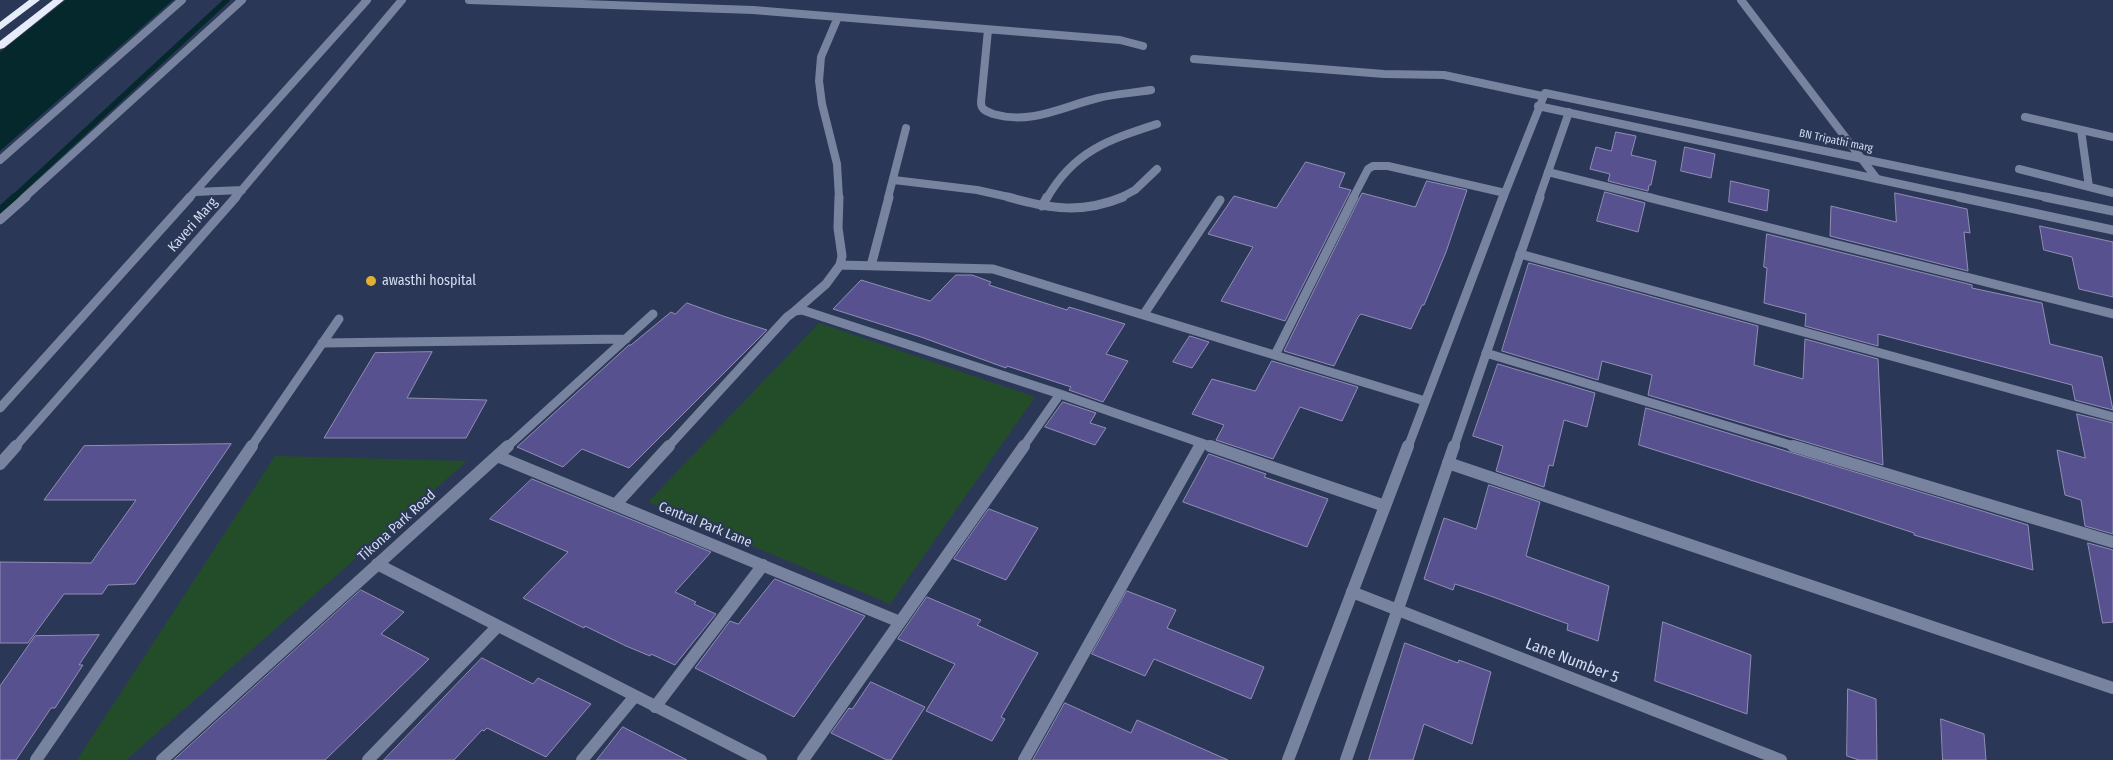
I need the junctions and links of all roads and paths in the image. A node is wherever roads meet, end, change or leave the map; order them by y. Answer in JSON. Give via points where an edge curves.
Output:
{"nodes":[{"id":1,"x":36,"y":0,"type":"edge"},
{"id":2,"x":59,"y":0,"type":"edge"},
{"id":3,"x":182,"y":0,"type":"edge"},
{"id":4,"x":242,"y":0,"type":"edge"},
{"id":5,"x":367,"y":0,"type":"edge"},
{"id":6,"x":402,"y":0,"type":"edge"},
{"id":7,"x":469,"y":0,"type":"edge"},
{"id":8,"x":1741,"y":0,"type":"edge"},
{"id":9,"x":838,"y":18,"type":"junction"},
{"id":10,"x":0,"y":27,"type":"edge"},
{"id":11,"x":988,"y":30,"type":"junction"},
{"id":12,"x":0,"y":46,"type":"edge"},
{"id":13,"x":1143,"y":46,"type":"dead end"},
{"id":14,"x":1194,"y":59,"type":"dead end"},
{"id":15,"x":1150,"y":90,"type":"dead end"},
{"id":16,"x":1540,"y":101,"type":"junction"},
{"id":17,"x":1569,"y":112,"type":"junction"},
{"id":18,"x":2026,"y":117,"type":"dead end"},
{"id":19,"x":1157,"y":124,"type":"dead end"},
{"id":20,"x":906,"y":128,"type":"dead end"},
{"id":21,"x":2081,"y":130,"type":"junction"},
{"id":22,"x":2113,"y":137,"type":"edge"},
{"id":23,"x":1862,"y":158,"type":"junction"},
{"id":24,"x":0,"y":160,"type":"edge"},
{"id":25,"x":1157,"y":168,"type":"dead end"},
{"id":26,"x":2019,"y":169,"type":"dead end"},
{"id":27,"x":1548,"y":172,"type":"junction"},
{"id":28,"x":1878,"y":179,"type":"junction"},
{"id":29,"x":894,"y":180,"type":"junction"},
{"id":30,"x":2089,"y":187,"type":"junction"},
{"id":31,"x":242,"y":190,"type":"junction"},
{"id":32,"x":195,"y":192,"type":"junction"},
{"id":33,"x":1505,"y":193,"type":"junction"},
{"id":34,"x":2113,"y":193,"type":"edge"},
{"id":35,"x":1220,"y":200,"type":"dead end"},
{"id":36,"x":1042,"y":206,"type":"junction"},
{"id":37,"x":2113,"y":211,"type":"edge"},
{"id":38,"x":0,"y":220,"type":"edge"},
{"id":39,"x":2113,"y":230,"type":"edge"},
{"id":40,"x":1520,"y":254,"type":"junction"},
{"id":41,"x":840,"y":265,"type":"junction"},
{"id":42,"x":871,"y":266,"type":"junction"},
{"id":43,"x":795,"y":312,"type":"junction"},
{"id":44,"x":653,"y":314,"type":"dead end"},
{"id":45,"x":1144,"y":314,"type":"junction"},
{"id":46,"x":2113,"y":314,"type":"edge"},
{"id":47,"x":339,"y":319,"type":"dead end"},
{"id":48,"x":626,"y":339,"type":"junction"},
{"id":49,"x":322,"y":343,"type":"junction"},
{"id":50,"x":1486,"y":353,"type":"junction"},
{"id":51,"x":1275,"y":355,"type":"junction"},
{"id":52,"x":1060,"y":394,"type":"junction"},
{"id":53,"x":1425,"y":401,"type":"junction"},
{"id":54,"x":0,"y":408,"type":"edge"},
{"id":55,"x":2113,"y":417,"type":"edge"},
{"id":56,"x":1200,"y":443,"type":"junction"},
{"id":57,"x":497,"y":456,"type":"junction"},
{"id":58,"x":1448,"y":463,"type":"junction"},
{"id":59,"x":0,"y":464,"type":"edge"},
{"id":60,"x":616,"y":504,"type":"junction"},
{"id":61,"x":1384,"y":506,"type":"junction"},
{"id":62,"x":2113,"y":542,"type":"edge"},
{"id":63,"x":377,"y":564,"type":"junction"},
{"id":64,"x":762,"y":565,"type":"junction"},
{"id":65,"x":1352,"y":592,"type":"junction"},
{"id":66,"x":1398,"y":610,"type":"junction"},
{"id":67,"x":900,"y":622,"type":"junction"},
{"id":68,"x":498,"y":626,"type":"junction"},
{"id":69,"x":2113,"y":688,"type":"edge"},
{"id":70,"x":636,"y":696,"type":"junction"},
{"id":71,"x":655,"y":706,"type":"junction"},
{"id":72,"x":36,"y":760,"type":"edge"},
{"id":73,"x":162,"y":760,"type":"edge"},
{"id":74,"x":368,"y":760,"type":"edge"},
{"id":75,"x":582,"y":760,"type":"edge"},
{"id":76,"x":761,"y":760,"type":"edge"},
{"id":77,"x":803,"y":760,"type":"edge"},
{"id":78,"x":1024,"y":760,"type":"edge"},
{"id":79,"x":1288,"y":760,"type":"edge"},
{"id":80,"x":1346,"y":760,"type":"edge"},
{"id":81,"x":1781,"y":760,"type":"edge"}],
"edges":[{"from":1,"to":10,"type":"highway"},
{"from":2,"to":12,"type":"highway"},
{"from":3,"to":24,"type":"street"},
{"from":4,"to":38,"type":"street"},
{"from":5,"to":32,"type":"street","name":"Kaveri Marg"},
{"from":6,"to":31,"type":"street","name":"Kaveri Marg"},
{"from":7,"to":9,"type":"street","via":[[753,10]]},
{"from":8,"to":23,"type":"street"},
{"from":9,"to":11,"type":"street"},
{"from":9,"to":41,"type":"street","via":[[818,72],[837,165]]},
{"from":11,"to":13,"type":"street","via":[[1120,40]]},
{"from":11,"to":15,"type":"street","via":[[981,108],[984,111],[1030,118],[1098,98]]},
{"from":14,"to":16,"type":"street","via":[[1444,76]]},
{"from":16,"to":17,"type":"street"},
{"from":16,"to":23,"type":"street","name":"BN Tripathi marg","via":[[1545,93],[1555,94]]},
{"from":16,"to":33,"type":"street"},
{"from":17,"to":27,"type":"street"},
{"from":17,"to":28,"type":"street"},
{"from":18,"to":21,"type":"street"},
{"from":19,"to":36,"type":"street","via":[[1080,158],[1061,175]]},
{"from":20,"to":29,"type":"street"},
{"from":21,"to":22,"type":"street"},
{"from":21,"to":30,"type":"street"},
{"from":23,"to":28,"type":"street"},
{"from":23,"to":37,"type":"street","name":"BN Tripathi marg"},
{"from":25,"to":36,"type":"street","via":[[1131,193],[1117,199],[1065,209]]},
{"from":26,"to":30,"type":"street"},
{"from":27,"to":40,"type":"street"},
{"from":27,"to":46,"type":"street"},
{"from":28,"to":39,"type":"street"},
{"from":29,"to":36,"type":"street","via":[[989,192]]},
{"from":29,"to":42,"type":"street"},
{"from":30,"to":34,"type":"street"},
{"from":31,"to":32,"type":"street"},
{"from":31,"to":59,"type":"street","name":"Kaveri Marg"},
{"from":32,"to":54,"type":"street","name":"Kaveri Marg"},
{"from":33,"to":51,"type":"street","via":[[1388,166],[1368,169]]},
{"from":33,"to":53,"type":"street"},
{"from":35,"to":45,"type":"street"},
{"from":40,"to":50,"type":"street"},
{"from":40,"to":55,"type":"street"},
{"from":41,"to":42,"type":"street"},
{"from":41,"to":43,"type":"street","via":[[826,284]]},
{"from":42,"to":45,"type":"street","via":[[993,269]]},
{"from":43,"to":52,"type":"street","via":[[814,313]]},
{"from":43,"to":60,"type":"street"},
{"from":44,"to":48,"type":"street","name":"Tikona Park Road"},
{"from":45,"to":51,"type":"street"},
{"from":47,"to":49,"type":"street"},
{"from":48,"to":49,"type":"street"},
{"from":48,"to":57,"type":"street","name":"Tikona Park Road"},
{"from":49,"to":72,"type":"street"},
{"from":50,"to":58,"type":"street"},
{"from":50,"to":62,"type":"street"},
{"from":51,"to":53,"type":"street"},
{"from":52,"to":56,"type":"street"},
{"from":52,"to":67,"type":"street"},
{"from":53,"to":61,"type":"street"},
{"from":56,"to":61,"type":"street"},
{"from":56,"to":78,"type":"street"},
{"from":57,"to":60,"type":"street","name":"Central Park Lane"},
{"from":57,"to":63,"type":"street","name":"Tikona Park Road"},
{"from":58,"to":66,"type":"street"},
{"from":58,"to":69,"type":"street"},
{"from":60,"to":64,"type":"street","name":"Central Park Lane"},
{"from":61,"to":65,"type":"street"},
{"from":63,"to":68,"type":"street"},
{"from":63,"to":73,"type":"street","name":"Tikona Park Road"},
{"from":64,"to":67,"type":"street","name":"Central Park Lane"},
{"from":64,"to":71,"type":"street"},
{"from":65,"to":66,"type":"street","name":"Lane Number 5"},
{"from":65,"to":79,"type":"street"},
{"from":66,"to":80,"type":"street"},
{"from":66,"to":81,"type":"street","name":"Lane Number 5"},
{"from":67,"to":77,"type":"street"},
{"from":68,"to":70,"type":"street"},
{"from":68,"to":74,"type":"street"},
{"from":70,"to":71,"type":"street"},
{"from":70,"to":75,"type":"street"},
{"from":71,"to":76,"type":"street"}]}
